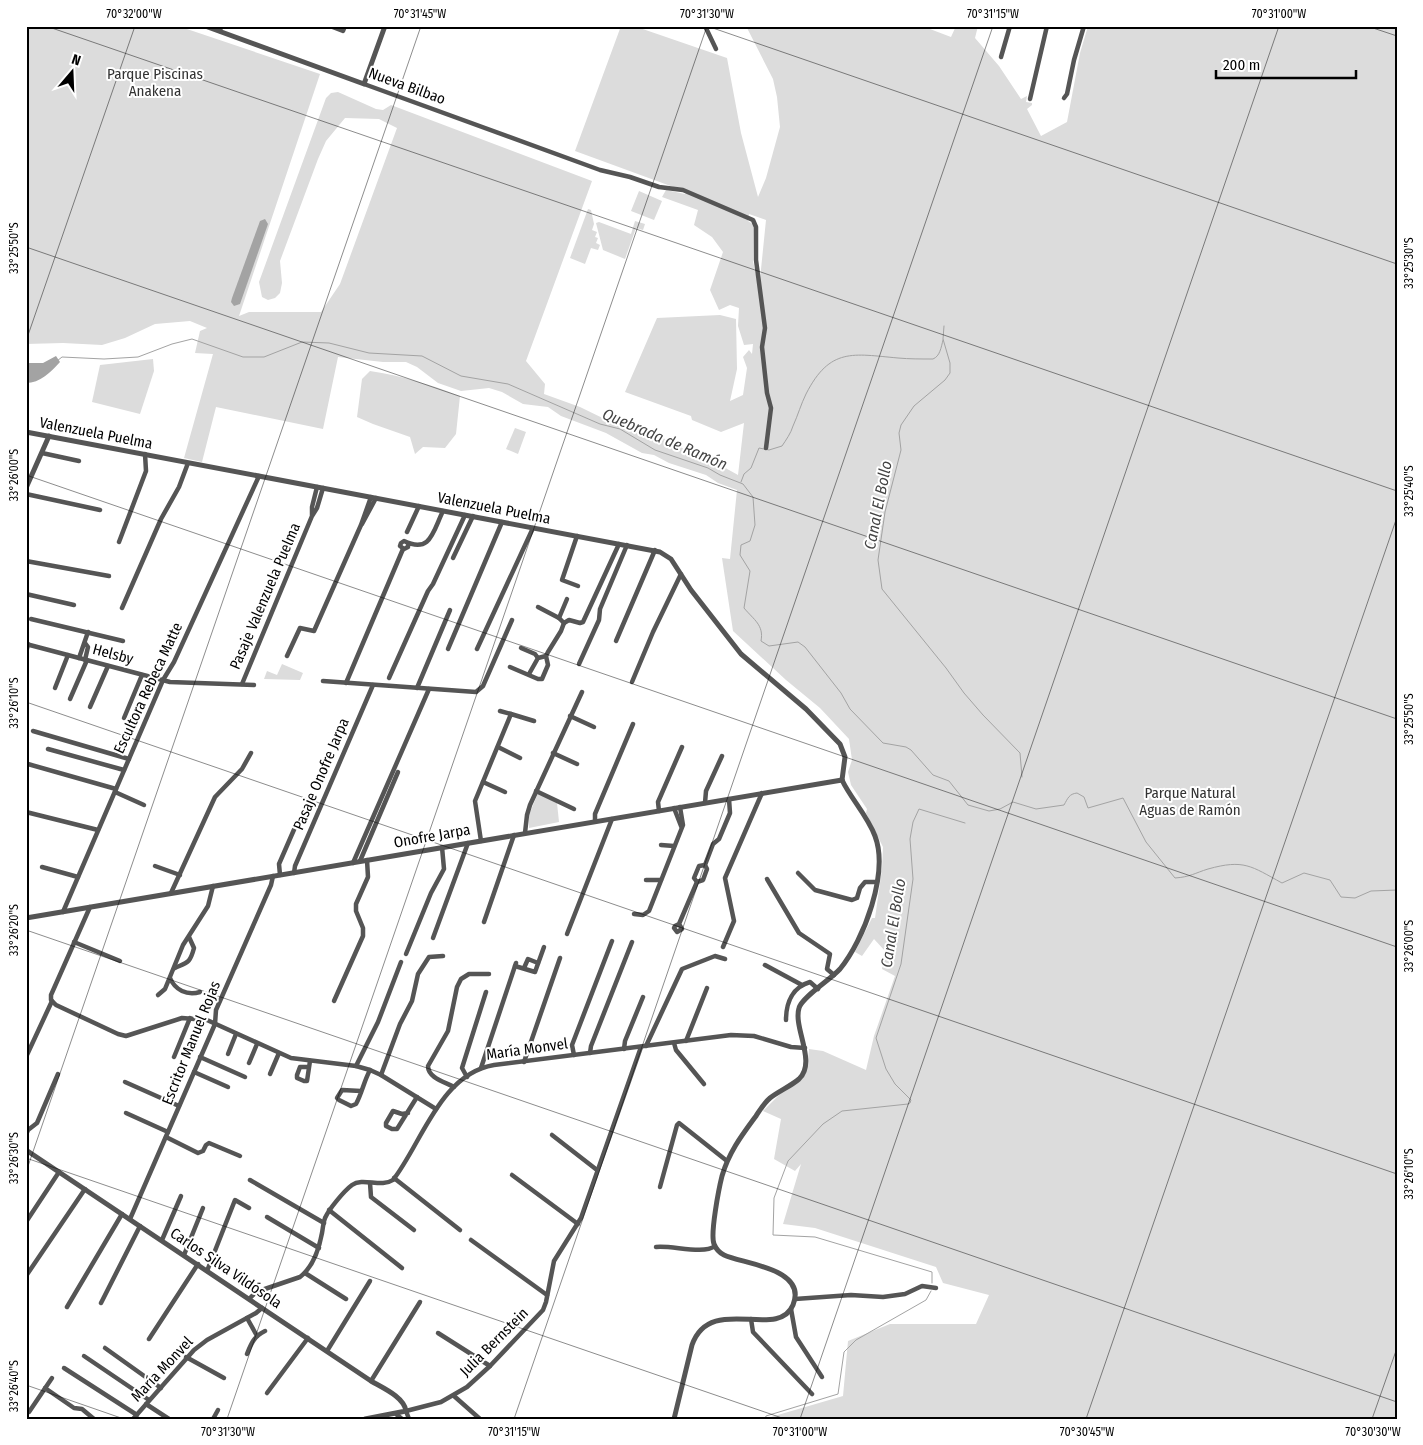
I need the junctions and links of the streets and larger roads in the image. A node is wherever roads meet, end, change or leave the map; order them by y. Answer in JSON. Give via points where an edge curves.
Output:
{"nodes":[{"id":1,"x":205,"y":26,"type":"edge"},
{"id":2,"x":330,"y":26,"type":"edge"},
{"id":3,"x":344,"y":26,"type":"edge"},
{"id":4,"x":385,"y":26,"type":"edge"},
{"id":5,"x":705,"y":26,"type":"edge"},
{"id":6,"x":1010,"y":26,"type":"edge"},
{"id":7,"x":1047,"y":26,"type":"edge"},
{"id":8,"x":1084,"y":26,"type":"edge"},
{"id":9,"x":220,"y":29,"type":"edge"},
{"id":10,"x":716,"y":50,"type":"dead end"},
{"id":11,"x":1001,"y":57,"type":"dead end"},
{"id":12,"x":364,"y":84,"type":"junction"},
{"id":13,"x":1064,"y":98,"type":"dead end"},
{"id":14,"x":1030,"y":99,"type":"dead end"},
{"id":15,"x":26,"y":432,"type":"edge"},
{"id":16,"x":49,"y":436,"type":"junction"},
{"id":17,"x":766,"y":448,"type":"dead end"},
{"id":18,"x":42,"y":453,"type":"junction"},
{"id":19,"x":145,"y":454,"type":"junction"},
{"id":20,"x":79,"y":461,"type":"dead end"},
{"id":21,"x":188,"y":463,"type":"junction"},
{"id":22,"x":259,"y":476,"type":"junction"},
{"id":23,"x":320,"y":487,"type":"junction"},
{"id":24,"x":26,"y":488,"type":"edge"},
{"id":25,"x":26,"y":494,"type":"edge"},
{"id":26,"x":374,"y":498,"type":"junction"},
{"id":27,"x":419,"y":506,"type":"junction"},
{"id":28,"x":100,"y":510,"type":"dead end"},
{"id":29,"x":442,"y":511,"type":"junction"},
{"id":30,"x":465,"y":515,"type":"junction"},
{"id":31,"x":472,"y":516,"type":"junction"},
{"id":32,"x":502,"y":522,"type":"junction"},
{"id":33,"x":534,"y":528,"type":"junction"},
{"id":34,"x":407,"y":532,"type":"dead end"},
{"id":35,"x":576,"y":536,"type":"junction"},
{"id":36,"x":118,"y":542,"type":"dead end"},
{"id":37,"x":620,"y":544,"type":"junction"},
{"id":38,"x":627,"y":545,"type":"junction"},
{"id":39,"x":654,"y":550,"type":"junction"},
{"id":40,"x":453,"y":558,"type":"dead end"},
{"id":41,"x":26,"y":561,"type":"edge"},
{"id":42,"x":681,"y":574,"type":"junction"},
{"id":43,"x":109,"y":576,"type":"dead end"},
{"id":44,"x":578,"y":586,"type":"dead end"},
{"id":45,"x":26,"y":594,"type":"edge"},
{"id":46,"x":567,"y":599,"type":"dead end"},
{"id":47,"x":74,"y":605,"type":"dead end"},
{"id":48,"x":538,"y":607,"type":"dead end"},
{"id":49,"x":122,"y":608,"type":"dead end"},
{"id":50,"x":450,"y":610,"type":"dead end"},
{"id":51,"x":559,"y":618,"type":"junction"},
{"id":52,"x":31,"y":619,"type":"dead end"},
{"id":53,"x":512,"y":620,"type":"dead end"},
{"id":54,"x":564,"y":623,"type":"junction"},
{"id":55,"x":88,"y":632,"type":"junction"},
{"id":56,"x":123,"y":641,"type":"dead end"},
{"id":57,"x":616,"y":641,"type":"dead end"},
{"id":58,"x":85,"y":643,"type":"junction"},
{"id":59,"x":27,"y":644,"type":"edge"},
{"id":60,"x":477,"y":648,"type":"dead end"},
{"id":61,"x":521,"y":648,"type":"dead end"},
{"id":62,"x":448,"y":649,"type":"dead end"},
{"id":63,"x":26,"y":653,"type":"edge"},
{"id":64,"x":68,"y":655,"type":"junction"},
{"id":65,"x":287,"y":656,"type":"dead end"},
{"id":66,"x":546,"y":656,"type":"junction"},
{"id":67,"x":79,"y":658,"type":"junction"},
{"id":68,"x":538,"y":658,"type":"junction"},
{"id":69,"x":86,"y":660,"type":"junction"},
{"id":70,"x":579,"y":664,"type":"dead end"},
{"id":71,"x":108,"y":666,"type":"junction"},
{"id":72,"x":510,"y":667,"type":"dead end"},
{"id":73,"x":529,"y":674,"type":"junction"},
{"id":74,"x":142,"y":675,"type":"junction"},
{"id":75,"x":389,"y":678,"type":"dead end"},
{"id":76,"x":163,"y":680,"type":"junction"},
{"id":77,"x":323,"y":681,"type":"dead end"},
{"id":78,"x":632,"y":682,"type":"dead end"},
{"id":79,"x":346,"y":683,"type":"junction"},
{"id":80,"x":242,"y":684,"type":"junction"},
{"id":81,"x":254,"y":685,"type":"dead end"},
{"id":82,"x":373,"y":686,"type":"junction"},
{"id":83,"x":55,"y":688,"type":"dead end"},
{"id":84,"x":417,"y":688,"type":"junction"},
{"id":85,"x":429,"y":689,"type":"junction"},
{"id":86,"x":582,"y":692,"type":"dead end"},
{"id":87,"x":70,"y":699,"type":"dead end"},
{"id":88,"x":90,"y":706,"type":"dead end"},
{"id":89,"x":500,"y":711,"type":"dead end"},
{"id":90,"x":511,"y":714,"type":"junction"},
{"id":91,"x":570,"y":716,"type":"junction"},
{"id":92,"x":124,"y":718,"type":"dead end"},
{"id":93,"x":534,"y":721,"type":"dead end"},
{"id":94,"x":633,"y":724,"type":"dead end"},
{"id":95,"x":594,"y":727,"type":"dead end"},
{"id":96,"x":33,"y":731,"type":"dead end"},
{"id":97,"x":682,"y":746,"type":"dead end"},
{"id":98,"x":498,"y":747,"type":"junction"},
{"id":99,"x":48,"y":749,"type":"dead end"},
{"id":100,"x":251,"y":753,"type":"dead end"},
{"id":101,"x":553,"y":753,"type":"junction"},
{"id":102,"x":722,"y":756,"type":"dead end"},
{"id":103,"x":520,"y":758,"type":"dead end"},
{"id":104,"x":129,"y":759,"type":"junction"},
{"id":105,"x":28,"y":764,"type":"dead end"},
{"id":106,"x":577,"y":764,"type":"dead end"},
{"id":107,"x":124,"y":770,"type":"junction"},
{"id":108,"x":398,"y":772,"type":"dead end"},
{"id":109,"x":842,"y":780,"type":"junction"},
{"id":110,"x":483,"y":782,"type":"junction"},
{"id":111,"x":116,"y":791,"type":"junction"},
{"id":112,"x":536,"y":791,"type":"junction"},
{"id":113,"x":505,"y":792,"type":"dead end"},
{"id":114,"x":762,"y":793,"type":"junction"},
{"id":115,"x":729,"y":799,"type":"junction"},
{"id":116,"x":705,"y":803,"type":"junction"},
{"id":117,"x":144,"y":805,"type":"dead end"},
{"id":118,"x":680,"y":807,"type":"junction"},
{"id":119,"x":674,"y":808,"type":"junction"},
{"id":120,"x":574,"y":809,"type":"dead end"},
{"id":121,"x":658,"y":811,"type":"junction"},
{"id":122,"x":26,"y":812,"type":"edge"},
{"id":123,"x":612,"y":818,"type":"junction"},
{"id":124,"x":595,"y":822,"type":"junction"},
{"id":125,"x":296,"y":825,"type":"dead end"},
{"id":126,"x":681,"y":827,"type":"junction"},
{"id":127,"x":98,"y":830,"type":"junction"},
{"id":128,"x":525,"y":833,"type":"junction"},
{"id":129,"x":514,"y":835,"type":"junction"},
{"id":130,"x":481,"y":841,"type":"junction"},
{"id":131,"x":468,"y":843,"type":"junction"},
{"id":132,"x":661,"y":845,"type":"dead end"},
{"id":133,"x":674,"y":846,"type":"junction"},
{"id":134,"x":442,"y":847,"type":"junction"},
{"id":135,"x":368,"y":860,"type":"junction"},
{"id":136,"x":360,"y":861,"type":"junction"},
{"id":137,"x":353,"y":862,"type":"junction"},
{"id":138,"x":705,"y":865,"type":"junction"},
{"id":139,"x":155,"y":866,"type":"dead end"},
{"id":140,"x":42,"y":867,"type":"dead end"},
{"id":141,"x":294,"y":873,"type":"junction"},
{"id":142,"x":798,"y":873,"type":"dead end"},
{"id":143,"x":180,"y":875,"type":"junction"},
{"id":144,"x":280,"y":875,"type":"junction"},
{"id":145,"x":273,"y":876,"type":"junction"},
{"id":146,"x":78,"y":877,"type":"junction"},
{"id":147,"x":767,"y":879,"type":"dead end"},
{"id":148,"x":646,"y":880,"type":"dead end"},
{"id":149,"x":661,"y":880,"type":"junction"},
{"id":150,"x":697,"y":882,"type":"junction"},
{"id":151,"x":876,"y":882,"type":"junction"},
{"id":152,"x":213,"y":886,"type":"junction"},
{"id":153,"x":171,"y":893,"type":"junction"},
{"id":154,"x":90,"y":907,"type":"junction"},
{"id":155,"x":63,"y":912,"type":"junction"},
{"id":156,"x":634,"y":914,"type":"dead end"},
{"id":157,"x":26,"y":918,"type":"edge"},
{"id":158,"x":484,"y":922,"type":"dead end"},
{"id":159,"x":679,"y":924,"type":"dead end"},
{"id":160,"x":567,"y":934,"type":"dead end"},
{"id":161,"x":188,"y":937,"type":"junction"},
{"id":162,"x":433,"y":938,"type":"dead end"},
{"id":163,"x":612,"y":941,"type":"dead end"},
{"id":164,"x":74,"y":942,"type":"junction"},
{"id":165,"x":632,"y":942,"type":"dead end"},
{"id":166,"x":544,"y":947,"type":"dead end"},
{"id":167,"x":723,"y":947,"type":"dead end"},
{"id":168,"x":406,"y":954,"type":"dead end"},
{"id":169,"x":443,"y":956,"type":"dead end"},
{"id":170,"x":560,"y":958,"type":"dead end"},
{"id":171,"x":725,"y":959,"type":"dead end"},
{"id":172,"x":120,"y":961,"type":"dead end"},
{"id":173,"x":402,"y":962,"type":"dead end"},
{"id":174,"x":538,"y":963,"type":"junction"},
{"id":175,"x":765,"y":965,"type":"dead end"},
{"id":176,"x":175,"y":968,"type":"junction"},
{"id":177,"x":524,"y":968,"type":"junction"},
{"id":178,"x":489,"y":974,"type":"dead end"},
{"id":179,"x":834,"y":975,"type":"junction"},
{"id":180,"x":170,"y":978,"type":"junction"},
{"id":181,"x":802,"y":985,"type":"junction"},
{"id":182,"x":173,"y":986,"type":"junction"},
{"id":183,"x":707,"y":988,"type":"dead end"},
{"id":184,"x":165,"y":989,"type":"junction"},
{"id":185,"x":818,"y":989,"type":"junction"},
{"id":186,"x":200,"y":992,"type":"dead end"},
{"id":187,"x":486,"y":992,"type":"dead end"},
{"id":188,"x":158,"y":995,"type":"dead end"},
{"id":189,"x":643,"y":997,"type":"dead end"},
{"id":190,"x":52,"y":1001,"type":"junction"},
{"id":191,"x":334,"y":1001,"type":"dead end"},
{"id":192,"x":190,"y":1018,"type":"junction"},
{"id":193,"x":786,"y":1020,"type":"dead end"},
{"id":194,"x":215,"y":1024,"type":"junction"},
{"id":195,"x":236,"y":1034,"type":"junction"},
{"id":196,"x":686,"y":1041,"type":"junction"},
{"id":197,"x":674,"y":1043,"type":"junction"},
{"id":198,"x":257,"y":1044,"type":"junction"},
{"id":199,"x":644,"y":1046,"type":"junction"},
{"id":200,"x":805,"y":1048,"type":"junction"},
{"id":201,"x":624,"y":1049,"type":"junction"},
{"id":202,"x":278,"y":1053,"type":"junction"},
{"id":203,"x":590,"y":1053,"type":"junction"},
{"id":204,"x":228,"y":1054,"type":"dead end"},
{"id":205,"x":574,"y":1055,"type":"junction"},
{"id":206,"x":174,"y":1057,"type":"dead end"},
{"id":207,"x":200,"y":1057,"type":"junction"},
{"id":208,"x":26,"y":1058,"type":"edge"},
{"id":209,"x":524,"y":1062,"type":"junction"},
{"id":210,"x":249,"y":1063,"type":"dead end"},
{"id":211,"x":356,"y":1066,"type":"junction"},
{"id":212,"x":482,"y":1068,"type":"junction"},
{"id":213,"x":370,"y":1070,"type":"junction"},
{"id":214,"x":194,"y":1072,"type":"junction"},
{"id":215,"x":58,"y":1074,"type":"dead end"},
{"id":216,"x":270,"y":1074,"type":"dead end"},
{"id":217,"x":381,"y":1075,"type":"junction"},
{"id":218,"x":245,"y":1077,"type":"dead end"},
{"id":219,"x":467,"y":1077,"type":"junction"},
{"id":220,"x":125,"y":1082,"type":"dead end"},
{"id":221,"x":704,"y":1084,"type":"dead end"},
{"id":222,"x":454,"y":1087,"type":"junction"},
{"id":223,"x":228,"y":1088,"type":"dead end"},
{"id":224,"x":362,"y":1091,"type":"junction"},
{"id":225,"x":417,"y":1097,"type":"junction"},
{"id":226,"x":179,"y":1106,"type":"junction"},
{"id":227,"x":436,"y":1109,"type":"junction"},
{"id":228,"x":408,"y":1112,"type":"junction"},
{"id":229,"x":126,"y":1113,"type":"dead end"},
{"id":230,"x":26,"y":1135,"type":"edge"},
{"id":231,"x":167,"y":1135,"type":"junction"},
{"id":232,"x":552,"y":1135,"type":"dead end"},
{"id":233,"x":26,"y":1150,"type":"edge"},
{"id":234,"x":240,"y":1156,"type":"dead end"},
{"id":235,"x":727,"y":1162,"type":"junction"},
{"id":236,"x":597,"y":1170,"type":"junction"},
{"id":237,"x":59,"y":1172,"type":"junction"},
{"id":238,"x":512,"y":1174,"type":"dead end"},
{"id":239,"x":394,"y":1178,"type":"junction"},
{"id":240,"x":250,"y":1180,"type":"dead end"},
{"id":241,"x":370,"y":1183,"type":"junction"},
{"id":242,"x":660,"y":1187,"type":"dead end"},
{"id":243,"x":85,"y":1189,"type":"junction"},
{"id":244,"x":181,"y":1196,"type":"dead end"},
{"id":245,"x":203,"y":1208,"type":"dead end"},
{"id":246,"x":250,"y":1208,"type":"dead end"},
{"id":247,"x":329,"y":1210,"type":"junction"},
{"id":248,"x":122,"y":1214,"type":"junction"},
{"id":249,"x":267,"y":1217,"type":"dead end"},
{"id":250,"x":130,"y":1219,"type":"junction"},
{"id":251,"x":26,"y":1222,"type":"edge"},
{"id":252,"x":324,"y":1223,"type":"junction"},
{"id":253,"x":578,"y":1224,"type":"junction"},
{"id":254,"x":140,"y":1226,"type":"junction"},
{"id":255,"x":414,"y":1230,"type":"dead end"},
{"id":256,"x":460,"y":1230,"type":"dead end"},
{"id":257,"x":162,"y":1240,"type":"junction"},
{"id":258,"x":471,"y":1240,"type":"dead end"},
{"id":259,"x":715,"y":1246,"type":"junction"},
{"id":260,"x":656,"y":1247,"type":"dead end"},
{"id":261,"x":319,"y":1248,"type":"junction"},
{"id":262,"x":184,"y":1255,"type":"junction"},
{"id":263,"x":198,"y":1264,"type":"junction"},
{"id":264,"x":402,"y":1268,"type":"dead end"},
{"id":265,"x":207,"y":1270,"type":"junction"},
{"id":266,"x":305,"y":1273,"type":"junction"},
{"id":267,"x":26,"y":1276,"type":"edge"},
{"id":268,"x":370,"y":1281,"type":"dead end"},
{"id":269,"x":936,"y":1288,"type":"dead end"},
{"id":270,"x":547,"y":1295,"type":"junction"},
{"id":271,"x":249,"y":1299,"type":"junction"},
{"id":272,"x":346,"y":1299,"type":"dead end"},
{"id":273,"x":795,"y":1299,"type":"junction"},
{"id":274,"x":420,"y":1302,"type":"dead end"},
{"id":275,"x":101,"y":1303,"type":"dead end"},
{"id":276,"x":67,"y":1307,"type":"dead end"},
{"id":277,"x":262,"y":1308,"type":"junction"},
{"id":278,"x":791,"y":1309,"type":"junction"},
{"id":279,"x":247,"y":1318,"type":"junction"},
{"id":280,"x":751,"y":1319,"type":"junction"},
{"id":281,"x":265,"y":1331,"type":"dead end"},
{"id":282,"x":438,"y":1333,"type":"dead end"},
{"id":283,"x":257,"y":1336,"type":"junction"},
{"id":284,"x":308,"y":1338,"type":"junction"},
{"id":285,"x":149,"y":1339,"type":"dead end"},
{"id":286,"x":105,"y":1348,"type":"dead end"},
{"id":287,"x":327,"y":1351,"type":"junction"},
{"id":288,"x":247,"y":1354,"type":"dead end"},
{"id":289,"x":84,"y":1356,"type":"dead end"},
{"id":290,"x":186,"y":1358,"type":"junction"},
{"id":291,"x":490,"y":1366,"type":"junction"},
{"id":292,"x":64,"y":1368,"type":"dead end"},
{"id":293,"x":822,"y":1377,"type":"dead end"},
{"id":294,"x":52,"y":1378,"type":"dead end"},
{"id":295,"x":224,"y":1378,"type":"dead end"},
{"id":296,"x":371,"y":1381,"type":"junction"},
{"id":297,"x":45,"y":1388,"type":"junction"},
{"id":298,"x":160,"y":1388,"type":"junction"},
{"id":299,"x":267,"y":1393,"type":"dead end"},
{"id":300,"x":812,"y":1394,"type":"dead end"},
{"id":301,"x":454,"y":1396,"type":"junction"},
{"id":302,"x":147,"y":1402,"type":"junction"},
{"id":303,"x":218,"y":1410,"type":"dead end"},
{"id":304,"x":406,"y":1411,"type":"junction"},
{"id":305,"x":29,"y":1412,"type":"dead end"},
{"id":306,"x":137,"y":1414,"type":"junction"},
{"id":307,"x":396,"y":1414,"type":"junction"},
{"id":308,"x":94,"y":1419,"type":"edge"},
{"id":309,"x":132,"y":1419,"type":"edge"},
{"id":310,"x":169,"y":1419,"type":"edge"},
{"id":311,"x":213,"y":1419,"type":"edge"},
{"id":312,"x":364,"y":1419,"type":"edge"},
{"id":313,"x":402,"y":1419,"type":"edge"},
{"id":314,"x":409,"y":1419,"type":"edge"},
{"id":315,"x":480,"y":1419,"type":"edge"},
{"id":316,"x":674,"y":1419,"type":"edge"}],
"edges":[{"from":1,"to":9,"type":"street","name":"Nueva Bilbao"},
{"from":2,"to":3,"type":"street","via":[[343,31]]},
{"from":4,"to":12,"type":"street"},
{"from":5,"to":10,"type":"street"},
{"from":6,"to":11,"type":"street"},
{"from":7,"to":14,"type":"street"},
{"from":8,"to":13,"type":"street"},
{"from":9,"to":12,"type":"street","name":"Nueva Bilbao"},
{"from":12,"to":17,"type":"street","name":"Nueva Bilbao","via":[[600,170],[690,193],[753,220],[766,328],[762,347],[771,408]]},
{"from":15,"to":16,"type":"street","name":"Valenzuela Puelma"},
{"from":16,"to":18,"type":"street"},
{"from":16,"to":19,"type":"street","name":"Valenzuela Puelma"},
{"from":18,"to":20,"type":"street"},
{"from":18,"to":24,"type":"street"},
{"from":19,"to":21,"type":"street","name":"Valenzuela Puelma"},
{"from":19,"to":36,"type":"street","via":[[146,471]]},
{"from":21,"to":22,"type":"street","name":"Valenzuela Puelma"},
{"from":21,"to":49,"type":"street"},
{"from":22,"to":23,"type":"street","name":"Valenzuela Puelma"},
{"from":22,"to":76,"type":"street","name":"Escultora Rebeca Matte"},
{"from":23,"to":26,"type":"street","name":"Valenzuela Puelma"},
{"from":23,"to":80,"type":"street","name":"Pasaje Valenzuela Puelma","via":[[312,516]]},
{"from":25,"to":28,"type":"street"},
{"from":26,"to":27,"type":"street","name":"Valenzuela Puelma"},
{"from":26,"to":65,"type":"street","via":[[314,631],[300,628]]},
{"from":27,"to":29,"type":"street","name":"Valenzuela Puelma"},
{"from":27,"to":34,"type":"street"},
{"from":29,"to":30,"type":"street","name":"Valenzuela Puelma"},
{"from":29,"to":79,"type":"street","via":[[429,541],[418,545],[402,542],[400,546],[403,549]]},
{"from":30,"to":31,"type":"street","name":"Valenzuela Puelma"},
{"from":30,"to":75,"type":"street"},
{"from":31,"to":32,"type":"street","name":"Valenzuela Puelma"},
{"from":31,"to":40,"type":"street"},
{"from":32,"to":33,"type":"street","name":"Valenzuela Puelma"},
{"from":32,"to":62,"type":"street"},
{"from":33,"to":35,"type":"street","name":"Valenzuela Puelma"},
{"from":33,"to":60,"type":"street"},
{"from":35,"to":37,"type":"street","name":"Valenzuela Puelma"},
{"from":35,"to":44,"type":"street","via":[[562,580]]},
{"from":37,"to":38,"type":"street","name":"Valenzuela Puelma"},
{"from":37,"to":54,"type":"street","via":[[583,622],[569,620]]},
{"from":38,"to":39,"type":"street","name":"Valenzuela Puelma"},
{"from":38,"to":70,"type":"street"},
{"from":39,"to":42,"type":"street","name":"Valenzuela Puelma","via":[[671,559]]},
{"from":39,"to":57,"type":"street"},
{"from":41,"to":43,"type":"street"},
{"from":42,"to":78,"type":"street"},
{"from":42,"to":109,"type":"street","name":"Valenzuela Puelma","via":[[741,654],[806,709],[840,744],[845,757]]},
{"from":45,"to":47,"type":"street"},
{"from":46,"to":51,"type":"street"},
{"from":48,"to":51,"type":"street"},
{"from":50,"to":84,"type":"street"},
{"from":51,"to":54,"type":"street"},
{"from":52,"to":55,"type":"street"},
{"from":53,"to":85,"type":"street","via":[[480,690]]},
{"from":54,"to":66,"type":"street"},
{"from":55,"to":56,"type":"street"},
{"from":55,"to":58,"type":"street"},
{"from":58,"to":67,"type":"street"},
{"from":58,"to":69,"type":"street","via":[[88,647]]},
{"from":59,"to":63,"type":"street"},
{"from":59,"to":64,"type":"street","name":"Helsby"},
{"from":61,"to":68,"type":"street"},
{"from":64,"to":67,"type":"street","name":"Helsby"},
{"from":64,"to":83,"type":"street"},
{"from":66,"to":68,"type":"street"},
{"from":66,"to":73,"type":"street","via":[[548,665],[542,679]]},
{"from":67,"to":69,"type":"street","name":"Helsby"},
{"from":68,"to":73,"type":"street"},
{"from":69,"to":71,"type":"street","name":"Helsby"},
{"from":69,"to":87,"type":"street"},
{"from":71,"to":74,"type":"street","name":"Helsby"},
{"from":71,"to":88,"type":"street"},
{"from":72,"to":73,"type":"street"},
{"from":74,"to":76,"type":"street","name":"Helsby"},
{"from":74,"to":92,"type":"street"},
{"from":76,"to":80,"type":"street","name":"Helsby"},
{"from":76,"to":104,"type":"street","name":"Escultora Rebeca Matte"},
{"from":77,"to":79,"type":"street"},
{"from":79,"to":82,"type":"street"},
{"from":80,"to":81,"type":"street","name":"Helsby"},
{"from":82,"to":84,"type":"street"},
{"from":82,"to":141,"type":"street","name":"Pasaje Onofre Jarpa"},
{"from":84,"to":85,"type":"street"},
{"from":85,"to":137,"type":"street"},
{"from":86,"to":91,"type":"street"},
{"from":89,"to":90,"type":"street"},
{"from":90,"to":93,"type":"street"},
{"from":90,"to":98,"type":"street"},
{"from":91,"to":95,"type":"street"},
{"from":91,"to":101,"type":"street"},
{"from":94,"to":124,"type":"street","via":[[595,814]]},
{"from":96,"to":104,"type":"street"},
{"from":97,"to":121,"type":"street","via":[[660,797]]},
{"from":98,"to":103,"type":"street"},
{"from":98,"to":110,"type":"street"},
{"from":99,"to":107,"type":"street"},
{"from":100,"to":143,"type":"street","via":[[242,769],[216,797]]},
{"from":101,"to":106,"type":"street"},
{"from":101,"to":112,"type":"street"},
{"from":102,"to":116,"type":"street","via":[[706,791]]},
{"from":104,"to":107,"type":"street","name":"Escultora Rebeca Matte"},
{"from":105,"to":111,"type":"street"},
{"from":107,"to":111,"type":"street","name":"Escultora Rebeca Matte"},
{"from":108,"to":136,"type":"street"},
{"from":109,"to":114,"type":"street","name":"Onofre Jarpa"},
{"from":109,"to":151,"type":"street","via":[[876,840],[879,861]]},
{"from":110,"to":113,"type":"street"},
{"from":110,"to":130,"type":"street","via":[[475,801]]},
{"from":111,"to":117,"type":"street"},
{"from":111,"to":127,"type":"street","name":"Escultora Rebeca Matte"},
{"from":112,"to":120,"type":"street"},
{"from":112,"to":128,"type":"street","via":[[527,814]]},
{"from":114,"to":115,"type":"street","name":"Onofre Jarpa"},
{"from":114,"to":167,"type":"street","via":[[725,878],[734,921]]},
{"from":115,"to":116,"type":"street","name":"Onofre Jarpa"},
{"from":115,"to":138,"type":"street","via":[[730,813]]},
{"from":116,"to":118,"type":"street","name":"Onofre Jarpa"},
{"from":118,"to":119,"type":"street","name":"Onofre Jarpa"},
{"from":118,"to":126,"type":"street"},
{"from":119,"to":121,"type":"street","name":"Onofre Jarpa"},
{"from":119,"to":126,"type":"street"},
{"from":121,"to":123,"type":"street","name":"Onofre Jarpa"},
{"from":122,"to":127,"type":"street"},
{"from":123,"to":124,"type":"street","name":"Onofre Jarpa"},
{"from":123,"to":160,"type":"street"},
{"from":124,"to":128,"type":"street","name":"Onofre Jarpa"},
{"from":125,"to":144,"type":"street","via":[[279,864]]},
{"from":126,"to":133,"type":"street"},
{"from":127,"to":146,"type":"street","name":"Escultora Rebeca Matte"},
{"from":128,"to":129,"type":"street","name":"Onofre Jarpa"},
{"from":129,"to":130,"type":"street","name":"Onofre Jarpa"},
{"from":129,"to":158,"type":"street"},
{"from":130,"to":131,"type":"street","name":"Onofre Jarpa"},
{"from":131,"to":134,"type":"street","name":"Onofre Jarpa"},
{"from":131,"to":162,"type":"street"},
{"from":132,"to":133,"type":"street"},
{"from":133,"to":149,"type":"street"},
{"from":134,"to":135,"type":"street","name":"Onofre Jarpa"},
{"from":134,"to":168,"type":"street","via":[[444,869]]},
{"from":135,"to":136,"type":"street","name":"Onofre Jarpa"},
{"from":135,"to":191,"type":"street","via":[[368,878],[356,904],[363,936]]},
{"from":136,"to":137,"type":"street","name":"Onofre Jarpa"},
{"from":137,"to":141,"type":"street","name":"Onofre Jarpa"},
{"from":138,"to":150,"type":"street","via":[[703,880]]},
{"from":138,"to":150,"type":"street","via":[[699,866],[694,878]]},
{"from":139,"to":143,"type":"street"},
{"from":140,"to":146,"type":"street"},
{"from":141,"to":144,"type":"street","name":"Onofre Jarpa"},
{"from":142,"to":151,"type":"street","via":[[815,890],[852,900],[857,898],[866,882]]},
{"from":143,"to":153,"type":"street"},
{"from":144,"to":145,"type":"street","name":"Onofre Jarpa"},
{"from":145,"to":152,"type":"street","name":"Onofre Jarpa"},
{"from":145,"to":194,"type":"street","name":"Escritor Manuel Rojas","via":[[272,885],[216,1010]]},
{"from":146,"to":155,"type":"street","name":"Escultora Rebeca Matte"},
{"from":147,"to":179,"type":"street","via":[[799,933],[830,954],[827,969]]},
{"from":148,"to":149,"type":"street"},
{"from":149,"to":156,"type":"street","via":[[649,911],[643,915]]},
{"from":150,"to":159,"type":"street"},
{"from":151,"to":179,"type":"street","via":[[864,926],[851,953]]},
{"from":152,"to":153,"type":"street","name":"Onofre Jarpa"},
{"from":152,"to":161,"type":"street","via":[[208,906]]},
{"from":153,"to":154,"type":"street","name":"Onofre Jarpa"},
{"from":154,"to":155,"type":"street","name":"Onofre Jarpa"},
{"from":154,"to":164,"type":"street"},
{"from":155,"to":157,"type":"street","name":"Onofre Jarpa"},
{"from":161,"to":176,"type":"street"},
{"from":161,"to":176,"type":"street","via":[[194,948],[190,960]]},
{"from":163,"to":205,"type":"street","via":[[572,1045]]},
{"from":164,"to":172,"type":"street"},
{"from":164,"to":190,"type":"street","via":[[51,995]]},
{"from":165,"to":203,"type":"street"},
{"from":166,"to":174,"type":"street"},
{"from":169,"to":217,"type":"street","via":[[430,957],[418,974],[412,1000]]},
{"from":170,"to":209,"type":"street"},
{"from":171,"to":199,"type":"street","name":"Julia Bernstein","via":[[715,956],[682,970]]},
{"from":173,"to":211,"type":"street"},
{"from":174,"to":177,"type":"street","via":[[528,959]]},
{"from":174,"to":177,"type":"street","via":[[535,972]]},
{"from":175,"to":181,"type":"street"},
{"from":176,"to":180,"type":"street"},
{"from":177,"to":212,"type":"street","via":[[516,965]]},
{"from":178,"to":222,"type":"street","via":[[469,974],[461,980],[448,1031],[428,1066],[431,1075]]},
{"from":179,"to":185,"type":"street"},
{"from":180,"to":182,"type":"street"},
{"from":180,"to":184,"type":"street"},
{"from":181,"to":185,"type":"street","via":[[810,982]]},
{"from":181,"to":193,"type":"street","via":[[790,998]]},
{"from":182,"to":184,"type":"street"},
{"from":182,"to":186,"type":"street","via":[[190,993]]},
{"from":183,"to":196,"type":"street"},
{"from":184,"to":188,"type":"street"},
{"from":185,"to":200,"type":"street","via":[[805,998],[799,1009],[798,1021]]},
{"from":187,"to":219,"type":"street","via":[[462,1068]]},
{"from":189,"to":201,"type":"street"},
{"from":190,"to":192,"type":"street","via":[[126,1036]]},
{"from":190,"to":208,"type":"street"},
{"from":192,"to":194,"type":"street"},
{"from":192,"to":206,"type":"street"},
{"from":194,"to":195,"type":"street"},
{"from":194,"to":207,"type":"street","name":"Escritor Manuel Rojas"},
{"from":195,"to":198,"type":"street"},
{"from":195,"to":204,"type":"street"},
{"from":196,"to":197,"type":"street","name":"María Monvel"},
{"from":196,"to":200,"type":"street","name":"María Monvel","via":[[746,1035]]},
{"from":197,"to":199,"type":"street","name":"María Monvel"},
{"from":197,"to":221,"type":"street","via":[[676,1050]]},
{"from":198,"to":202,"type":"street"},
{"from":198,"to":210,"type":"street"},
{"from":199,"to":201,"type":"street","name":"María Monvel"},
{"from":199,"to":236,"type":"street","name":"Julia Bernstein"},
{"from":200,"to":235,"type":"street","via":[[804,1071],[800,1079],[768,1100],[738,1140]]},
{"from":201,"to":203,"type":"street","name":"María Monvel"},
{"from":202,"to":211,"type":"street","via":[[309,1064]]},
{"from":202,"to":216,"type":"street"},
{"from":203,"to":205,"type":"street","name":"María Monvel"},
{"from":205,"to":209,"type":"street","name":"María Monvel"},
{"from":207,"to":214,"type":"street","name":"Escritor Manuel Rojas"},
{"from":207,"to":218,"type":"street"},
{"from":209,"to":212,"type":"street","name":"María Monvel"},
{"from":211,"to":213,"type":"street"},
{"from":212,"to":219,"type":"street","name":"María Monvel"},
{"from":213,"to":217,"type":"street"},
{"from":213,"to":224,"type":"street"},
{"from":214,"to":223,"type":"street"},
{"from":214,"to":226,"type":"street","name":"Escritor Manuel Rojas"},
{"from":215,"to":230,"type":"street","via":[[37,1122]]},
{"from":217,"to":225,"type":"street"},
{"from":219,"to":222,"type":"street","name":"María Monvel"},
{"from":220,"to":226,"type":"street"},
{"from":222,"to":227,"type":"street","name":"María Monvel"},
{"from":224,"to":224,"type":"street","via":[[342,1090],[337,1098],[353,1106]]},
{"from":225,"to":227,"type":"street"},
{"from":225,"to":228,"type":"street"},
{"from":226,"to":231,"type":"street","name":"Escritor Manuel Rojas"},
{"from":227,"to":239,"type":"street","name":"María Monvel"},
{"from":228,"to":228,"type":"street","via":[[393,1111],[386,1126],[397,1129]]},
{"from":229,"to":231,"type":"street"},
{"from":231,"to":234,"type":"street","via":[[198,1153],[209,1143]]},
{"from":231,"to":250,"type":"street","name":"Escritor Manuel Rojas"},
{"from":232,"to":236,"type":"street"},
{"from":233,"to":237,"type":"street","name":"Carlos Silva Vildósola"},
{"from":235,"to":242,"type":"street","via":[[679,1123]]},
{"from":235,"to":259,"type":"street","via":[[713,1232]]},
{"from":236,"to":253,"type":"street","name":"Julia Bernstein"},
{"from":237,"to":243,"type":"street","name":"Carlos Silva Vildósola"},
{"from":237,"to":251,"type":"street"},
{"from":238,"to":253,"type":"street"},
{"from":239,"to":241,"type":"street","via":[[386,1183]]},
{"from":239,"to":256,"type":"street"},
{"from":240,"to":252,"type":"street"},
{"from":241,"to":247,"type":"street","via":[[353,1184]]},
{"from":241,"to":255,"type":"street","via":[[371,1197]]},
{"from":243,"to":248,"type":"street","name":"Carlos Silva Vildósola"},
{"from":243,"to":267,"type":"street"},
{"from":244,"to":257,"type":"street"},
{"from":245,"to":262,"type":"street"},
{"from":246,"to":265,"type":"street","via":[[235,1200]]},
{"from":247,"to":252,"type":"street"},
{"from":247,"to":264,"type":"street"},
{"from":248,"to":250,"type":"street","name":"Carlos Silva Vildósola"},
{"from":248,"to":276,"type":"street"},
{"from":249,"to":261,"type":"street"},
{"from":250,"to":254,"type":"street","name":"Carlos Silva Vildósola"},
{"from":252,"to":261,"type":"street"},
{"from":253,"to":270,"type":"street","name":"Julia Bernstein","via":[[556,1257]]},
{"from":254,"to":257,"type":"street","name":"Carlos Silva Vildósola"},
{"from":254,"to":275,"type":"street"},
{"from":257,"to":262,"type":"street","name":"Carlos Silva Vildósola"},
{"from":258,"to":270,"type":"street"},
{"from":259,"to":260,"type":"street","via":[[701,1250]]},
{"from":259,"to":273,"type":"street","via":[[726,1255],[763,1266],[786,1278],[793,1287]]},
{"from":261,"to":266,"type":"street"},
{"from":262,"to":263,"type":"street","name":"Carlos Silva Vildósola"},
{"from":263,"to":265,"type":"street","name":"Carlos Silva Vildósola"},
{"from":263,"to":285,"type":"street"},
{"from":265,"to":271,"type":"street","name":"Carlos Silva Vildósola"},
{"from":266,"to":271,"type":"street","via":[[256,1292]]},
{"from":266,"to":272,"type":"street"},
{"from":268,"to":287,"type":"street"},
{"from":269,"to":273,"type":"street","via":[[922,1286],[905,1294],[883,1297],[852,1295]]},
{"from":270,"to":291,"type":"street","name":"Julia Bernstein","via":[[540,1313]]},
{"from":271,"to":277,"type":"street","name":"Carlos Silva Vildósola"},
{"from":273,"to":278,"type":"street"},
{"from":274,"to":296,"type":"street"},
{"from":277,"to":279,"type":"street","name":"María Monvel"},
{"from":277,"to":284,"type":"street","name":"Carlos Silva Vildósola"},
{"from":278,"to":280,"type":"street","via":[[771,1320]]},
{"from":278,"to":293,"type":"street","via":[[796,1337]]},
{"from":279,"to":283,"type":"street"},
{"from":279,"to":290,"type":"street","name":"María Monvel","via":[[207,1340]]},
{"from":280,"to":300,"type":"street","via":[[753,1332]]},
{"from":280,"to":316,"type":"street","via":[[721,1320],[698,1333],[692,1345]]},
{"from":281,"to":283,"type":"street"},
{"from":282,"to":291,"type":"street"},
{"from":283,"to":288,"type":"street"},
{"from":284,"to":287,"type":"street","name":"Carlos Silva Vildósola"},
{"from":284,"to":299,"type":"street"},
{"from":286,"to":298,"type":"street"},
{"from":287,"to":296,"type":"street","name":"Carlos Silva Vildósola"},
{"from":289,"to":302,"type":"street"},
{"from":290,"to":295,"type":"street"},
{"from":290,"to":298,"type":"street","name":"María Monvel"},
{"from":291,"to":301,"type":"street","name":"Julia Bernstein"},
{"from":292,"to":306,"type":"street"},
{"from":294,"to":297,"type":"street"},
{"from":296,"to":304,"type":"street","name":"Carlos Silva Vildósola","via":[[404,1404]]},
{"from":297,"to":305,"type":"street"},
{"from":297,"to":308,"type":"street"},
{"from":298,"to":302,"type":"street","name":"María Monvel"},
{"from":301,"to":304,"type":"street","name":"Julia Bernstein"},
{"from":301,"to":315,"type":"street"},
{"from":302,"to":306,"type":"street","name":"María Monvel"},
{"from":302,"to":310,"type":"street"},
{"from":303,"to":311,"type":"street"},
{"from":304,"to":307,"type":"street","name":"Julia Bernstein"},
{"from":304,"to":314,"type":"street"},
{"from":306,"to":309,"type":"street","name":"María Monvel"},
{"from":307,"to":312,"type":"street","name":"Julia Bernstein"},
{"from":307,"to":313,"type":"street"}]}
